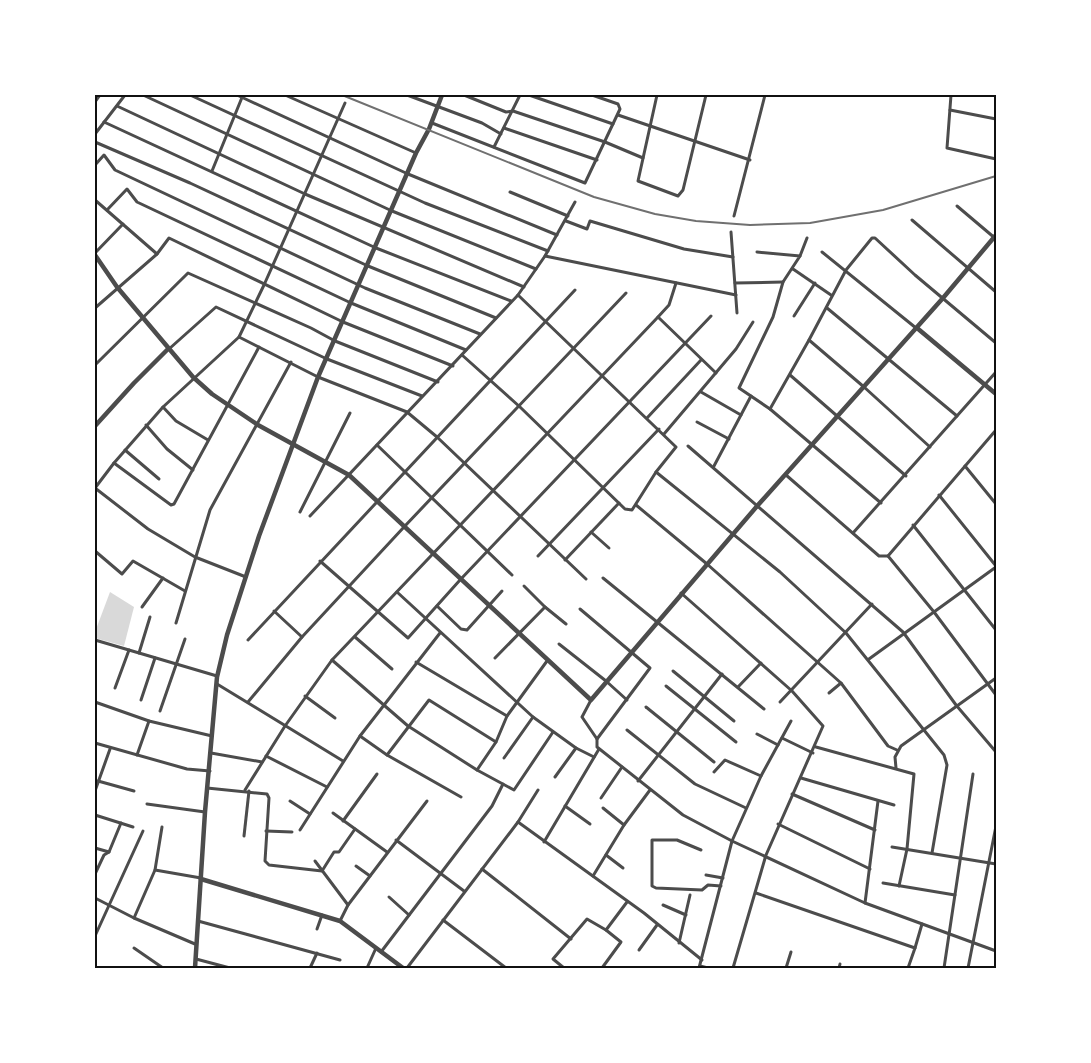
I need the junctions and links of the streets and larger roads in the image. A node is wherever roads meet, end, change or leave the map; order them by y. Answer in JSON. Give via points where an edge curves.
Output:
{"nodes":[{"id":1,"x":100,"y":95,"type":"edge"},
{"id":2,"x":125,"y":95,"type":"edge"},
{"id":3,"x":143,"y":95,"type":"edge"},
{"id":4,"x":190,"y":95,"type":"edge"},
{"id":5,"x":237,"y":95,"type":"edge"},
{"id":6,"x":285,"y":95,"type":"edge"},
{"id":7,"x":407,"y":95,"type":"edge"},
{"id":8,"x":442,"y":95,"type":"edge"},
{"id":9,"x":464,"y":95,"type":"edge"},
{"id":10,"x":520,"y":95,"type":"edge"},
{"id":11,"x":529,"y":95,"type":"edge"},
{"id":12,"x":592,"y":95,"type":"edge"},
{"id":13,"x":657,"y":95,"type":"edge"},
{"id":14,"x":706,"y":95,"type":"edge"},
{"id":15,"x":765,"y":95,"type":"edge"},
{"id":16,"x":951,"y":95,"type":"edge"},
{"id":17,"x":242,"y":96,"type":"edge"},
{"id":18,"x":95,"y":102,"type":"edge"},
{"id":19,"x":345,"y":103,"type":"dead end"},
{"id":20,"x":437,"y":105,"type":"junction"},
{"id":21,"x":117,"y":106,"type":"junction"},
{"id":22,"x":950,"y":110,"type":"junction"},
{"id":23,"x":512,"y":111,"type":"junction"},
{"id":24,"x":618,"y":115,"type":"junction"},
{"id":25,"x":234,"y":116,"type":"junction"},
{"id":26,"x":996,"y":119,"type":"edge"},
{"id":27,"x":338,"y":120,"type":"junction"},
{"id":28,"x":104,"y":122,"type":"junction"},
{"id":29,"x":432,"y":123,"type":"junction"},
{"id":30,"x":613,"y":124,"type":"junction"},
{"id":31,"x":650,"y":126,"type":"junction"},
{"id":32,"x":504,"y":128,"type":"junction"},
{"id":33,"x":95,"y":134,"type":"edge"},
{"id":34,"x":501,"y":134,"type":"junction"},
{"id":35,"x":226,"y":135,"type":"junction"},
{"id":36,"x":330,"y":138,"type":"junction"},
{"id":37,"x":695,"y":140,"type":"junction"},
{"id":38,"x":95,"y":142,"type":"edge"},
{"id":39,"x":605,"y":142,"type":"junction"},
{"id":40,"x":494,"y":147,"type":"junction"},
{"id":41,"x":220,"y":152,"type":"junction"},
{"id":42,"x":416,"y":153,"type":"junction"},
{"id":43,"x":322,"y":158,"type":"junction"},
{"id":44,"x":643,"y":158,"type":"junction"},
{"id":45,"x":996,"y":159,"type":"edge"},
{"id":46,"x":597,"y":160,"type":"junction"},
{"id":47,"x":750,"y":160,"type":"junction"},
{"id":48,"x":95,"y":165,"type":"edge"},
{"id":49,"x":212,"y":171,"type":"junction"},
{"id":50,"x":408,"y":174,"type":"junction"},
{"id":51,"x":313,"y":175,"type":"junction"},
{"id":52,"x":400,"y":192,"type":"junction"},
{"id":53,"x":510,"y":192,"type":"dead end"},
{"id":54,"x":305,"y":194,"type":"junction"},
{"id":55,"x":95,"y":200,"type":"edge"},
{"id":56,"x":575,"y":202,"type":"dead end"},
{"id":57,"x":957,"y":206,"type":"dead end"},
{"id":58,"x":107,"y":210,"type":"junction"},
{"id":59,"x":392,"y":211,"type":"junction"},
{"id":60,"x":297,"y":212,"type":"junction"},
{"id":61,"x":568,"y":216,"type":"junction"},
{"id":62,"x":734,"y":216,"type":"dead end"},
{"id":63,"x":912,"y":220,"type":"dead end"},
{"id":64,"x":566,"y":221,"type":"junction"},
{"id":65,"x":123,"y":224,"type":"junction"},
{"id":66,"x":384,"y":229,"type":"junction"},
{"id":67,"x":289,"y":230,"type":"junction"},
{"id":68,"x":731,"y":232,"type":"dead end"},
{"id":69,"x":557,"y":235,"type":"junction"},
{"id":70,"x":995,"y":237,"type":"edge"},
{"id":71,"x":807,"y":238,"type":"dead end"},
{"id":72,"x":281,"y":248,"type":"junction"},
{"id":73,"x":376,"y":248,"type":"junction"},
{"id":74,"x":548,"y":251,"type":"junction"},
{"id":75,"x":757,"y":252,"type":"dead end"},
{"id":76,"x":822,"y":252,"type":"dead end"},
{"id":77,"x":95,"y":254,"type":"edge"},
{"id":78,"x":157,"y":254,"type":"junction"},
{"id":79,"x":545,"y":256,"type":"junction"},
{"id":80,"x":800,"y":256,"type":"junction"},
{"id":81,"x":733,"y":257,"type":"junction"},
{"id":82,"x":368,"y":266,"type":"junction"},
{"id":83,"x":272,"y":267,"type":"junction"},
{"id":84,"x":536,"y":269,"type":"junction"},
{"id":85,"x":793,"y":269,"type":"junction"},
{"id":86,"x":968,"y":269,"type":"junction"},
{"id":87,"x":846,"y":270,"type":"junction"},
{"id":88,"x":783,"y":282,"type":"junction"},
{"id":89,"x":676,"y":283,"type":"junction"},
{"id":90,"x":735,"y":283,"type":"junction"},
{"id":91,"x":815,"y":284,"type":"junction"},
{"id":92,"x":359,"y":285,"type":"junction"},
{"id":93,"x":264,"y":286,"type":"junction"},
{"id":94,"x":524,"y":286,"type":"junction"},
{"id":95,"x":117,"y":287,"type":"junction"},
{"id":96,"x":575,"y":290,"type":"dead end"},
{"id":97,"x":996,"y":292,"type":"edge"},
{"id":98,"x":626,"y":293,"type":"dead end"},
{"id":99,"x":518,"y":295,"type":"junction"},
{"id":100,"x":736,"y":295,"type":"junction"},
{"id":101,"x":831,"y":295,"type":"junction"},
{"id":102,"x":943,"y":298,"type":"junction"},
{"id":103,"x":511,"y":302,"type":"junction"},
{"id":104,"x":256,"y":303,"type":"junction"},
{"id":105,"x":351,"y":303,"type":"junction"},
{"id":106,"x":95,"y":308,"type":"edge"},
{"id":107,"x":827,"y":308,"type":"junction"},
{"id":108,"x":737,"y":313,"type":"dead end"},
{"id":109,"x":711,"y":316,"type":"dead end"},
{"id":110,"x":794,"y":316,"type":"dead end"},
{"id":111,"x":142,"y":318,"type":"junction"},
{"id":112,"x":496,"y":318,"type":"junction"},
{"id":113,"x":658,"y":318,"type":"junction"},
{"id":114,"x":248,"y":321,"type":"junction"},
{"id":115,"x":343,"y":322,"type":"junction"},
{"id":116,"x":753,"y":322,"type":"dead end"},
{"id":117,"x":546,"y":323,"type":"junction"},
{"id":118,"x":916,"y":328,"type":"junction"},
{"id":119,"x":480,"y":334,"type":"junction"},
{"id":120,"x":239,"y":337,"type":"junction"},
{"id":121,"x":809,"y":340,"type":"junction"},
{"id":122,"x":335,"y":341,"type":"junction"},
{"id":123,"x":996,"y":342,"type":"edge"},
{"id":124,"x":684,"y":345,"type":"junction"},
{"id":125,"x":259,"y":347,"type":"junction"},
{"id":126,"x":168,"y":349,"type":"junction"},
{"id":127,"x":574,"y":349,"type":"junction"},
{"id":128,"x":466,"y":350,"type":"junction"},
{"id":129,"x":462,"y":355,"type":"junction"},
{"id":130,"x":327,"y":359,"type":"junction"},
{"id":131,"x":889,"y":359,"type":"junction"},
{"id":132,"x":701,"y":360,"type":"junction"},
{"id":133,"x":291,"y":362,"type":"junction"},
{"id":134,"x":95,"y":365,"type":"edge"},
{"id":135,"x":452,"y":366,"type":"junction"},
{"id":136,"x":996,"y":372,"type":"edge"},
{"id":137,"x":716,"y":373,"type":"junction"},
{"id":138,"x":790,"y":375,"type":"junction"},
{"id":139,"x":602,"y":376,"type":"junction"},
{"id":140,"x":193,"y":377,"type":"junction"},
{"id":141,"x":318,"y":377,"type":"junction"},
{"id":142,"x":492,"y":381,"type":"junction"},
{"id":143,"x":438,"y":382,"type":"junction"},
{"id":144,"x":985,"y":385,"type":"junction"},
{"id":145,"x":864,"y":387,"type":"junction"},
{"id":146,"x":701,"y":392,"type":"junction"},
{"id":147,"x":996,"y":394,"type":"edge"},
{"id":148,"x":422,"y":396,"type":"junction"},
{"id":149,"x":751,"y":396,"type":"junction"},
{"id":150,"x":629,"y":403,"type":"junction"},
{"id":151,"x":227,"y":404,"type":"junction"},
{"id":152,"x":163,"y":407,"type":"junction"},
{"id":153,"x":520,"y":407,"type":"junction"},
{"id":154,"x":770,"y":409,"type":"junction"},
{"id":155,"x":407,"y":412,"type":"junction"},
{"id":156,"x":350,"y":413,"type":"dead end"},
{"id":157,"x":741,"y":415,"type":"junction"},
{"id":158,"x":957,"y":416,"type":"junction"},
{"id":159,"x":838,"y":417,"type":"junction"},
{"id":160,"x":647,"y":418,"type":"junction"},
{"id":161,"x":697,"y":422,"type":"dead end"},
{"id":162,"x":146,"y":425,"type":"junction"},
{"id":163,"x":258,"y":425,"type":"junction"},
{"id":164,"x":95,"y":426,"type":"edge"},
{"id":165,"x":659,"y":429,"type":"junction"},
{"id":166,"x":996,"y":430,"type":"edge"},
{"id":167,"x":548,"y":433,"type":"junction"},
{"id":168,"x":664,"y":434,"type":"junction"},
{"id":169,"x":436,"y":437,"type":"junction"},
{"id":170,"x":729,"y":439,"type":"junction"},
{"id":171,"x":208,"y":440,"type":"junction"},
{"id":172,"x":292,"y":444,"type":"junction"},
{"id":173,"x":377,"y":445,"type":"junction"},
{"id":174,"x":813,"y":445,"type":"junction"},
{"id":175,"x":688,"y":446,"type":"dead end"},
{"id":176,"x":930,"y":447,"type":"junction"},
{"id":177,"x":125,"y":450,"type":"junction"},
{"id":178,"x":575,"y":460,"type":"junction"},
{"id":179,"x":114,"y":462,"type":"junction"},
{"id":180,"x":326,"y":462,"type":"junction"},
{"id":181,"x":464,"y":464,"type":"junction"},
{"id":182,"x":965,"y":466,"type":"junction"},
{"id":183,"x":714,"y":467,"type":"junction"},
{"id":184,"x":193,"y":470,"type":"junction"},
{"id":185,"x":404,"y":472,"type":"junction"},
{"id":186,"x":656,"y":472,"type":"junction"},
{"id":187,"x":348,"y":475,"type":"junction"},
{"id":188,"x":786,"y":476,"type":"junction"},
{"id":189,"x":906,"y":476,"type":"junction"},
{"id":190,"x":159,"y":480,"type":"dead end"},
{"id":191,"x":95,"y":488,"type":"edge"},
{"id":192,"x":604,"y":488,"type":"junction"},
{"id":193,"x":493,"y":491,"type":"junction"},
{"id":194,"x":939,"y":495,"type":"junction"},
{"id":195,"x":431,"y":498,"type":"junction"},
{"id":196,"x":376,"y":502,"type":"junction"},
{"id":197,"x":619,"y":503,"type":"junction"},
{"id":198,"x":881,"y":503,"type":"junction"},
{"id":199,"x":758,"y":504,"type":"junction"},
{"id":200,"x":996,"y":504,"type":"edge"},
{"id":201,"x":636,"y":505,"type":"junction"},
{"id":202,"x":300,"y":512,"type":"dead end"},
{"id":203,"x":310,"y":516,"type":"dead end"},
{"id":204,"x":520,"y":517,"type":"junction"},
{"id":205,"x":913,"y":525,"type":"junction"},
{"id":206,"x":460,"y":526,"type":"junction"},
{"id":207,"x":404,"y":527,"type":"junction"},
{"id":208,"x":591,"y":532,"type":"junction"},
{"id":209,"x":853,"y":533,"type":"junction"},
{"id":210,"x":733,"y":534,"type":"junction"},
{"id":211,"x":549,"y":545,"type":"junction"},
{"id":212,"x":609,"y":548,"type":"dead end"},
{"id":213,"x":95,"y":551,"type":"edge"},
{"id":214,"x":487,"y":551,"type":"junction"},
{"id":215,"x":432,"y":554,"type":"junction"},
{"id":216,"x":538,"y":556,"type":"dead end"},
{"id":217,"x":888,"y":556,"type":"junction"},
{"id":218,"x":195,"y":557,"type":"junction"},
{"id":219,"x":565,"y":560,"type":"junction"},
{"id":220,"x":320,"y":562,"type":"junction"},
{"id":221,"x":707,"y":564,"type":"junction"},
{"id":222,"x":996,"y":566,"type":"edge"},
{"id":223,"x":512,"y":575,"type":"dead end"},
{"id":224,"x":247,"y":577,"type":"junction"},
{"id":225,"x":163,"y":578,"type":"junction"},
{"id":226,"x":603,"y":578,"type":"dead end"},
{"id":227,"x":460,"y":580,"type":"junction"},
{"id":228,"x":586,"y":580,"type":"dead end"},
{"id":229,"x":524,"y":586,"type":"dead end"},
{"id":230,"x":348,"y":588,"type":"junction"},
{"id":231,"x":964,"y":590,"type":"junction"},
{"id":232,"x":185,"y":591,"type":"junction"},
{"id":233,"x":502,"y":591,"type":"dead end"},
{"id":234,"x":397,"y":592,"type":"junction"},
{"id":235,"x":681,"y":593,"type":"junction"},
{"id":236,"x":872,"y":604,"type":"junction"},
{"id":237,"x":437,"y":606,"type":"junction"},
{"id":238,"x":489,"y":606,"type":"junction"},
{"id":239,"x":545,"y":606,"type":"junction"},
{"id":240,"x":142,"y":607,"type":"dead end"},
{"id":241,"x":580,"y":609,"type":"dead end"},
{"id":242,"x":274,"y":611,"type":"junction"},
{"id":243,"x":378,"y":612,"type":"junction"},
{"id":244,"x":934,"y":612,"type":"junction"},
{"id":245,"x":150,"y":617,"type":"dead end"},
{"id":246,"x":426,"y":618,"type":"junction"},
{"id":247,"x":656,"y":622,"type":"junction"},
{"id":248,"x":176,"y":623,"type":"dead end"},
{"id":249,"x":566,"y":624,"type":"dead end"},
{"id":250,"x":996,"y":630,"type":"edge"},
{"id":251,"x":903,"y":632,"type":"junction"},
{"id":252,"x":440,"y":633,"type":"junction"},
{"id":253,"x":518,"y":633,"type":"junction"},
{"id":254,"x":846,"y":633,"type":"junction"},
{"id":255,"x":355,"y":636,"type":"junction"},
{"id":256,"x":302,"y":637,"type":"junction"},
{"id":257,"x":185,"y":639,"type":"dead end"},
{"id":258,"x":95,"y":640,"type":"edge"},
{"id":259,"x":248,"y":640,"type":"dead end"},
{"id":260,"x":559,"y":644,"type":"dead end"},
{"id":261,"x":129,"y":650,"type":"junction"},
{"id":262,"x":632,"y":652,"type":"junction"},
{"id":263,"x":140,"y":653,"type":"junction"},
{"id":264,"x":155,"y":658,"type":"junction"},
{"id":265,"x":495,"y":658,"type":"dead end"},
{"id":266,"x":869,"y":659,"type":"junction"},
{"id":267,"x":332,"y":660,"type":"junction"},
{"id":268,"x":547,"y":661,"type":"junction"},
{"id":269,"x":416,"y":662,"type":"junction"},
{"id":270,"x":818,"y":662,"type":"junction"},
{"id":271,"x":761,"y":664,"type":"junction"},
{"id":272,"x":176,"y":665,"type":"junction"},
{"id":273,"x":392,"y":669,"type":"dead end"},
{"id":274,"x":673,"y":671,"type":"dead end"},
{"id":275,"x":722,"y":674,"type":"junction"},
{"id":276,"x":218,"y":677,"type":"junction"},
{"id":277,"x":996,"y":678,"type":"edge"},
{"id":278,"x":606,"y":681,"type":"junction"},
{"id":279,"x":841,"y":683,"type":"junction"},
{"id":280,"x":217,"y":684,"type":"junction"},
{"id":281,"x":988,"y":685,"type":"junction"},
{"id":282,"x":666,"y":686,"type":"dead end"},
{"id":283,"x":738,"y":687,"type":"junction"},
{"id":284,"x":115,"y":688,"type":"dead end"},
{"id":285,"x":792,"y":691,"type":"junction"},
{"id":286,"x":829,"y":693,"type":"dead end"},
{"id":287,"x":996,"y":694,"type":"edge"},
{"id":288,"x":306,"y":696,"type":"junction"},
{"id":289,"x":705,"y":696,"type":"junction"},
{"id":290,"x":141,"y":700,"type":"dead end"},
{"id":291,"x":591,"y":700,"type":"junction"},
{"id":292,"x":627,"y":700,"type":"junction"},
{"id":293,"x":95,"y":702,"type":"edge"},
{"id":294,"x":248,"y":702,"type":"junction"},
{"id":295,"x":780,"y":702,"type":"dead end"},
{"id":296,"x":517,"y":703,"type":"junction"},
{"id":297,"x":383,"y":705,"type":"junction"},
{"id":298,"x":956,"y":705,"type":"junction"},
{"id":299,"x":646,"y":707,"type":"dead end"},
{"id":300,"x":764,"y":709,"type":"dead end"},
{"id":301,"x":694,"y":710,"type":"junction"},
{"id":302,"x":160,"y":711,"type":"dead end"},
{"id":303,"x":507,"y":716,"type":"junction"},
{"id":304,"x":533,"y":717,"type":"junction"},
{"id":305,"x":336,"y":718,"type":"dead end"},
{"id":306,"x":149,"y":721,"type":"junction"},
{"id":307,"x":734,"y":721,"type":"dead end"},
{"id":308,"x":791,"y":721,"type":"dead end"},
{"id":309,"x":285,"y":726,"type":"junction"},
{"id":310,"x":408,"y":726,"type":"junction"},
{"id":311,"x":627,"y":730,"type":"dead end"},
{"id":312,"x":922,"y":730,"type":"junction"},
{"id":313,"x":553,"y":732,"type":"junction"},
{"id":314,"x":676,"y":732,"type":"junction"},
{"id":315,"x":757,"y":734,"type":"dead end"},
{"id":316,"x":213,"y":736,"type":"junction"},
{"id":317,"x":360,"y":736,"type":"junction"},
{"id":318,"x":782,"y":738,"type":"junction"},
{"id":319,"x":597,"y":739,"type":"junction"},
{"id":320,"x":496,"y":742,"type":"junction"},
{"id":321,"x":736,"y":742,"type":"dead end"},
{"id":322,"x":95,"y":743,"type":"edge"},
{"id":323,"x":778,"y":745,"type":"junction"},
{"id":324,"x":816,"y":747,"type":"junction"},
{"id":325,"x":576,"y":748,"type":"junction"},
{"id":326,"x":110,"y":749,"type":"junction"},
{"id":327,"x":599,"y":749,"type":"junction"},
{"id":328,"x":897,"y":750,"type":"junction"},
{"id":329,"x":211,"y":752,"type":"junction"},
{"id":330,"x":996,"y":752,"type":"edge"},
{"id":331,"x":813,"y":753,"type":"junction"},
{"id":332,"x":137,"y":755,"type":"junction"},
{"id":333,"x":387,"y":755,"type":"junction"},
{"id":334,"x":266,"y":756,"type":"junction"},
{"id":335,"x":594,"y":756,"type":"junction"},
{"id":336,"x":658,"y":756,"type":"junction"},
{"id":337,"x":504,"y":758,"type":"dead end"},
{"id":338,"x":343,"y":761,"type":"junction"},
{"id":339,"x":262,"y":762,"type":"junction"},
{"id":340,"x":714,"y":762,"type":"dead end"},
{"id":341,"x":622,"y":767,"type":"junction"},
{"id":342,"x":896,"y":768,"type":"junction"},
{"id":343,"x":477,"y":770,"type":"junction"},
{"id":344,"x":210,"y":771,"type":"junction"},
{"id":345,"x":714,"y":772,"type":"dead end"},
{"id":346,"x":377,"y":774,"type":"dead end"},
{"id":347,"x":973,"y":774,"type":"dead end"},
{"id":348,"x":761,"y":776,"type":"junction"},
{"id":349,"x":555,"y":777,"type":"dead end"},
{"id":350,"x":801,"y":778,"type":"junction"},
{"id":351,"x":638,"y":780,"type":"junction"},
{"id":352,"x":98,"y":781,"type":"junction"},
{"id":353,"x":503,"y":784,"type":"junction"},
{"id":354,"x":327,"y":787,"type":"junction"},
{"id":355,"x":207,"y":788,"type":"junction"},
{"id":356,"x":95,"y":790,"type":"edge"},
{"id":357,"x":538,"y":790,"type":"dead end"},
{"id":358,"x":650,"y":790,"type":"junction"},
{"id":359,"x":134,"y":791,"type":"dead end"},
{"id":360,"x":247,"y":791,"type":"junction"},
{"id":361,"x":792,"y":794,"type":"junction"},
{"id":362,"x":461,"y":798,"type":"dead end"},
{"id":363,"x":601,"y":798,"type":"dead end"},
{"id":364,"x":290,"y":801,"type":"dead end"},
{"id":365,"x":427,"y":801,"type":"dead end"},
{"id":366,"x":878,"y":801,"type":"junction"},
{"id":367,"x":147,"y":804,"type":"dead end"},
{"id":368,"x":894,"y":805,"type":"dead end"},
{"id":369,"x":565,"y":806,"type":"junction"},
{"id":370,"x":603,"y":808,"type":"dead end"},
{"id":371,"x":746,"y":808,"type":"junction"},
{"id":372,"x":205,"y":812,"type":"junction"},
{"id":373,"x":333,"y":813,"type":"dead end"},
{"id":374,"x":310,"y":814,"type":"junction"},
{"id":375,"x":95,"y":815,"type":"edge"},
{"id":376,"x":343,"y":821,"type":"junction"},
{"id":377,"x":518,"y":822,"type":"junction"},
{"id":378,"x":121,"y":823,"type":"junction"},
{"id":379,"x":590,"y":824,"type":"dead end"},
{"id":380,"x":624,"y":824,"type":"junction"},
{"id":381,"x":778,"y":824,"type":"junction"},
{"id":382,"x":996,"y":826,"type":"edge"},
{"id":383,"x":162,"y":827,"type":"dead end"},
{"id":384,"x":132,"y":828,"type":"dead end"},
{"id":385,"x":355,"y":829,"type":"junction"},
{"id":386,"x":300,"y":830,"type":"dead end"},
{"id":387,"x":876,"y":830,"type":"junction"},
{"id":388,"x":143,"y":831,"type":"dead end"},
{"id":389,"x":266,"y":831,"type":"junction"},
{"id":390,"x":292,"y":832,"type":"dead end"},
{"id":391,"x":244,"y":836,"type":"dead end"},
{"id":392,"x":396,"y":840,"type":"junction"},
{"id":393,"x":732,"y":841,"type":"junction"},
{"id":394,"x":544,"y":842,"type":"junction"},
{"id":395,"x":892,"y":846,"type":"dead end"},
{"id":396,"x":95,"y":848,"type":"edge"},
{"id":397,"x":907,"y":848,"type":"junction"},
{"id":398,"x":701,"y":850,"type":"dead end"},
{"id":399,"x":109,"y":852,"type":"junction"},
{"id":400,"x":387,"y":852,"type":"junction"},
{"id":401,"x":932,"y":853,"type":"junction"},
{"id":402,"x":606,"y":855,"type":"junction"},
{"id":403,"x":766,"y":856,"type":"junction"},
{"id":404,"x":960,"y":859,"type":"junction"},
{"id":405,"x":315,"y":861,"type":"dead end"},
{"id":406,"x":990,"y":863,"type":"junction"},
{"id":407,"x":996,"y":864,"type":"edge"},
{"id":408,"x":356,"y":866,"type":"dead end"},
{"id":409,"x":623,"y":868,"type":"dead end"},
{"id":410,"x":482,"y":869,"type":"junction"},
{"id":411,"x":870,"y":869,"type":"junction"},
{"id":412,"x":155,"y":870,"type":"junction"},
{"id":413,"x":322,"y":871,"type":"junction"},
{"id":414,"x":440,"y":872,"type":"junction"},
{"id":415,"x":95,"y":874,"type":"edge"},
{"id":416,"x":706,"y":875,"type":"dead end"},
{"id":417,"x":370,"y":876,"type":"junction"},
{"id":418,"x":593,"y":876,"type":"junction"},
{"id":419,"x":201,"y":878,"type":"junction"},
{"id":420,"x":723,"y":878,"type":"junction"},
{"id":421,"x":883,"y":883,"type":"dead end"},
{"id":422,"x":721,"y":886,"type":"junction"},
{"id":423,"x":899,"y":886,"type":"junction"},
{"id":424,"x":464,"y":891,"type":"junction"},
{"id":425,"x":756,"y":892,"type":"junction"},
{"id":426,"x":690,"y":895,"type":"dead end"},
{"id":427,"x":955,"y":895,"type":"junction"},
{"id":428,"x":390,"y":897,"type":"dead end"},
{"id":429,"x":95,"y":898,"type":"edge"},
{"id":430,"x":627,"y":902,"type":"junction"},
{"id":431,"x":865,"y":903,"type":"junction"},
{"id":432,"x":110,"y":905,"type":"junction"},
{"id":433,"x":348,"y":905,"type":"junction"},
{"id":434,"x":663,"y":905,"type":"dead end"},
{"id":435,"x":322,"y":914,"type":"junction"},
{"id":436,"x":409,"y":915,"type":"junction"},
{"id":437,"x":686,"y":915,"type":"junction"},
{"id":438,"x":134,"y":918,"type":"junction"},
{"id":439,"x":443,"y":920,"type":"junction"},
{"id":440,"x":198,"y":921,"type":"junction"},
{"id":441,"x":340,"y":921,"type":"junction"},
{"id":442,"x":657,"y":924,"type":"junction"},
{"id":443,"x":922,"y":924,"type":"junction"},
{"id":444,"x":318,"y":929,"type":"dead end"},
{"id":445,"x":606,"y":930,"type":"junction"},
{"id":446,"x":948,"y":934,"type":"junction"},
{"id":447,"x":95,"y":936,"type":"edge"},
{"id":448,"x":571,"y":938,"type":"junction"},
{"id":449,"x":973,"y":942,"type":"junction"},
{"id":450,"x":678,"y":943,"type":"junction"},
{"id":451,"x":195,"y":944,"type":"junction"},
{"id":452,"x":134,"y":948,"type":"dead end"},
{"id":453,"x":376,"y":948,"type":"junction"},
{"id":454,"x":915,"y":948,"type":"junction"},
{"id":455,"x":639,"y":950,"type":"dead end"},
{"id":456,"x":996,"y":951,"type":"edge"},
{"id":457,"x":381,"y":952,"type":"junction"},
{"id":458,"x":791,"y":952,"type":"dead end"},
{"id":459,"x":317,"y":953,"type":"junction"},
{"id":460,"x":196,"y":959,"type":"junction"},
{"id":461,"x":340,"y":960,"type":"dead end"},
{"id":462,"x":702,"y":960,"type":"junction"},
{"id":463,"x":604,"y":966,"type":"edge"},
{"id":464,"x":699,"y":967,"type":"edge"},
{"id":465,"x":786,"y":967,"type":"edge"},
{"id":466,"x":163,"y":968,"type":"edge"},
{"id":467,"x":194,"y":968,"type":"edge"},
{"id":468,"x":230,"y":968,"type":"edge"},
{"id":469,"x":310,"y":968,"type":"edge"},
{"id":470,"x":367,"y":968,"type":"edge"},
{"id":471,"x":405,"y":968,"type":"edge"},
{"id":472,"x":506,"y":968,"type":"edge"},
{"id":473,"x":564,"y":968,"type":"edge"},
{"id":474,"x":609,"y":968,"type":"edge"},
{"id":475,"x":708,"y":968,"type":"edge"},
{"id":476,"x":733,"y":968,"type":"edge"},
{"id":477,"x":792,"y":968,"type":"edge"},
{"id":478,"x":908,"y":968,"type":"edge"},
{"id":479,"x":944,"y":968,"type":"edge"},
{"id":480,"x":968,"y":968,"type":"edge"}],
"edges":[{"from":1,"to":18,"type":"street"},
{"from":2,"to":21,"type":"street"},
{"from":3,"to":35,"type":"street"},
{"from":4,"to":25,"type":"street"},
{"from":5,"to":17,"type":"street"},
{"from":6,"to":27,"type":"street"},
{"from":7,"to":20,"type":"street"},
{"from":8,"to":20,"type":"street"},
{"from":9,"to":23,"type":"street","via":[[506,112]]},
{"from":10,"to":23,"type":"street"},
{"from":11,"to":30,"type":"street"},
{"from":12,"to":24,"type":"street","via":[[618,104]]},
{"from":13,"to":31,"type":"street"},
{"from":14,"to":37,"type":"street"},
{"from":15,"to":47,"type":"street"},
{"from":16,"to":22,"type":"street"},
{"from":17,"to":25,"type":"street"},
{"from":17,"to":36,"type":"street"},
{"from":19,"to":27,"type":"street"},
{"from":20,"to":29,"type":"street"},
{"from":20,"to":34,"type":"street"},
{"from":21,"to":28,"type":"street"},
{"from":21,"to":41,"type":"street"},
{"from":22,"to":26,"type":"street"},
{"from":22,"to":45,"type":"street","via":[[947,148]]},
{"from":23,"to":32,"type":"street"},
{"from":23,"to":39,"type":"street"},
{"from":24,"to":30,"type":"street"},
{"from":24,"to":31,"type":"street"},
{"from":25,"to":35,"type":"street"},
{"from":25,"to":43,"type":"street"},
{"from":27,"to":36,"type":"street"},
{"from":27,"to":42,"type":"street"},
{"from":28,"to":33,"type":"street"},
{"from":28,"to":49,"type":"street"},
{"from":29,"to":40,"type":"street"},
{"from":29,"to":42,"type":"street"},
{"from":30,"to":39,"type":"street"},
{"from":31,"to":37,"type":"street"},
{"from":31,"to":44,"type":"street"},
{"from":32,"to":34,"type":"street"},
{"from":32,"to":46,"type":"street"},
{"from":34,"to":40,"type":"street"},
{"from":35,"to":41,"type":"street"},
{"from":35,"to":51,"type":"street"},
{"from":36,"to":43,"type":"street"},
{"from":36,"to":50,"type":"street"},
{"from":37,"to":44,"type":"street","via":[[683,190],[678,196],[638,180]]},
{"from":37,"to":47,"type":"street"},
{"from":38,"to":67,"type":"street"},
{"from":39,"to":44,"type":"street"},
{"from":39,"to":46,"type":"street"},
{"from":40,"to":46,"type":"street","via":[[585,183]]},
{"from":41,"to":49,"type":"street"},
{"from":41,"to":54,"type":"street"},
{"from":42,"to":50,"type":"street"},
{"from":43,"to":51,"type":"street"},
{"from":43,"to":52,"type":"street"},
{"from":47,"to":62,"type":"street"},
{"from":48,"to":72,"type":"street","via":[[104,155],[115,170]]},
{"from":49,"to":60,"type":"street"},
{"from":50,"to":52,"type":"street"},
{"from":50,"to":69,"type":"street"},
{"from":51,"to":54,"type":"street"},
{"from":51,"to":59,"type":"street"},
{"from":52,"to":59,"type":"street"},
{"from":52,"to":74,"type":"street"},
{"from":53,"to":61,"type":"street"},
{"from":54,"to":60,"type":"street"},
{"from":54,"to":66,"type":"street"},
{"from":55,"to":58,"type":"street"},
{"from":56,"to":61,"type":"street"},
{"from":57,"to":70,"type":"street"},
{"from":58,"to":65,"type":"street"},
{"from":58,"to":83,"type":"street","via":[[127,189],[138,202]]},
{"from":59,"to":66,"type":"street"},
{"from":59,"to":84,"type":"street"},
{"from":60,"to":67,"type":"street"},
{"from":60,"to":73,"type":"street"},
{"from":61,"to":64,"type":"street"},
{"from":63,"to":86,"type":"street"},
{"from":64,"to":69,"type":"street"},
{"from":64,"to":81,"type":"street","via":[[588,229],[590,221],[684,249]]},
{"from":65,"to":77,"type":"street"},
{"from":65,"to":78,"type":"street"},
{"from":66,"to":73,"type":"street"},
{"from":66,"to":94,"type":"street"},
{"from":67,"to":72,"type":"street"},
{"from":67,"to":82,"type":"street"},
{"from":68,"to":81,"type":"street"},
{"from":69,"to":74,"type":"street"},
{"from":70,"to":86,"type":"street"},
{"from":71,"to":80,"type":"street"},
{"from":72,"to":83,"type":"street"},
{"from":72,"to":92,"type":"street"},
{"from":73,"to":82,"type":"street"},
{"from":73,"to":103,"type":"street"},
{"from":74,"to":79,"type":"street"},
{"from":75,"to":80,"type":"street"},
{"from":76,"to":87,"type":"street"},
{"from":77,"to":95,"type":"street"},
{"from":78,"to":93,"type":"street","via":[[169,238]]},
{"from":78,"to":95,"type":"street"},
{"from":79,"to":84,"type":"street"},
{"from":79,"to":89,"type":"street"},
{"from":80,"to":85,"type":"street"},
{"from":81,"to":90,"type":"street"},
{"from":82,"to":92,"type":"street"},
{"from":82,"to":112,"type":"street"},
{"from":83,"to":93,"type":"street"},
{"from":83,"to":105,"type":"street"},
{"from":84,"to":94,"type":"street"},
{"from":85,"to":88,"type":"street"},
{"from":85,"to":91,"type":"street"},
{"from":86,"to":97,"type":"street"},
{"from":86,"to":102,"type":"street"},
{"from":87,"to":101,"type":"street"},
{"from":87,"to":102,"type":"street","via":[[868,240],[875,238]]},
{"from":87,"to":118,"type":"street"},
{"from":88,"to":90,"type":"street"},
{"from":88,"to":149,"type":"street","via":[[773,316],[739,388]]},
{"from":89,"to":100,"type":"street"},
{"from":89,"to":113,"type":"street","via":[[669,305]]},
{"from":90,"to":100,"type":"street"},
{"from":91,"to":101,"type":"street"},
{"from":91,"to":110,"type":"street"},
{"from":92,"to":105,"type":"street"},
{"from":92,"to":119,"type":"street"},
{"from":93,"to":104,"type":"street"},
{"from":93,"to":115,"type":"street"},
{"from":94,"to":99,"type":"street"},
{"from":95,"to":106,"type":"street"},
{"from":95,"to":111,"type":"street"},
{"from":96,"to":117,"type":"street"},
{"from":98,"to":127,"type":"street"},
{"from":99,"to":103,"type":"street"},
{"from":99,"to":117,"type":"street"},
{"from":100,"to":108,"type":"street"},
{"from":101,"to":107,"type":"street"},
{"from":102,"to":118,"type":"street"},
{"from":102,"to":123,"type":"street"},
{"from":103,"to":112,"type":"street"},
{"from":104,"to":111,"type":"street","via":[[188,273]]},
{"from":104,"to":114,"type":"street"},
{"from":104,"to":122,"type":"street"},
{"from":105,"to":115,"type":"street"},
{"from":105,"to":128,"type":"street"},
{"from":107,"to":121,"type":"street"},
{"from":107,"to":131,"type":"street"},
{"from":109,"to":124,"type":"street"},
{"from":111,"to":126,"type":"street"},
{"from":111,"to":134,"type":"street"},
{"from":112,"to":119,"type":"street"},
{"from":113,"to":124,"type":"street"},
{"from":113,"to":139,"type":"street"},
{"from":114,"to":120,"type":"street"},
{"from":114,"to":126,"type":"street","via":[[216,307]]},
{"from":114,"to":130,"type":"street"},
{"from":115,"to":122,"type":"street"},
{"from":115,"to":135,"type":"street"},
{"from":116,"to":137,"type":"street"},
{"from":117,"to":127,"type":"street"},
{"from":117,"to":142,"type":"street"},
{"from":118,"to":131,"type":"street"},
{"from":118,"to":144,"type":"street"},
{"from":119,"to":128,"type":"street"},
{"from":120,"to":125,"type":"street"},
{"from":120,"to":140,"type":"street"},
{"from":121,"to":138,"type":"street"},
{"from":121,"to":145,"type":"street"},
{"from":122,"to":130,"type":"street"},
{"from":122,"to":143,"type":"street"},
{"from":124,"to":132,"type":"street"},
{"from":124,"to":150,"type":"street"},
{"from":125,"to":133,"type":"street"},
{"from":125,"to":151,"type":"street"},
{"from":126,"to":140,"type":"street"},
{"from":126,"to":164,"type":"street"},
{"from":127,"to":139,"type":"street"},
{"from":127,"to":153,"type":"street"},
{"from":128,"to":129,"type":"street"},
{"from":129,"to":135,"type":"street"},
{"from":129,"to":142,"type":"street"},
{"from":130,"to":141,"type":"street"},
{"from":130,"to":148,"type":"street"},
{"from":131,"to":145,"type":"street"},
{"from":131,"to":158,"type":"street"},
{"from":132,"to":137,"type":"street"},
{"from":132,"to":160,"type":"street"},
{"from":133,"to":141,"type":"street"},
{"from":133,"to":163,"type":"street"},
{"from":135,"to":143,"type":"street"},
{"from":136,"to":144,"type":"street"},
{"from":137,"to":146,"type":"street"},
{"from":138,"to":154,"type":"street"},
{"from":138,"to":159,"type":"street"},
{"from":139,"to":150,"type":"street"},
{"from":139,"to":167,"type":"street"},
{"from":140,"to":151,"type":"street"},
{"from":140,"to":152,"type":"street"},
{"from":141,"to":155,"type":"street"},
{"from":141,"to":172,"type":"street"},
{"from":142,"to":153,"type":"street"},
{"from":142,"to":169,"type":"street"},
{"from":143,"to":148,"type":"street"},
{"from":144,"to":147,"type":"street"},
{"from":144,"to":158,"type":"street"},
{"from":145,"to":159,"type":"street"},
{"from":145,"to":176,"type":"street"},
{"from":146,"to":157,"type":"street"},
{"from":146,"to":168,"type":"street"},
{"from":148,"to":155,"type":"street"},
{"from":149,"to":154,"type":"street"},
{"from":149,"to":157,"type":"street"},
{"from":150,"to":160,"type":"street"},
{"from":150,"to":178,"type":"street"},
{"from":151,"to":163,"type":"street"},
{"from":151,"to":171,"type":"street"},
{"from":152,"to":162,"type":"street"},
{"from":152,"to":171,"type":"street","via":[[176,421]]},
{"from":153,"to":167,"type":"street"},
{"from":153,"to":181,"type":"street"},
{"from":154,"to":174,"type":"street"},
{"from":155,"to":169,"type":"street"},
{"from":155,"to":173,"type":"street"},
{"from":156,"to":180,"type":"street"},
{"from":157,"to":170,"type":"street"},
{"from":158,"to":176,"type":"street"},
{"from":159,"to":174,"type":"street"},
{"from":159,"to":189,"type":"street"},
{"from":160,"to":165,"type":"street"},
{"from":161,"to":170,"type":"street"},
{"from":162,"to":177,"type":"street"},
{"from":162,"to":184,"type":"street","via":[[167,449]]},
{"from":163,"to":172,"type":"street"},
{"from":163,"to":218,"type":"street","via":[[210,510]]},
{"from":165,"to":168,"type":"street"},
{"from":165,"to":192,"type":"street"},
{"from":166,"to":182,"type":"street"},
{"from":167,"to":178,"type":"street"},
{"from":167,"to":193,"type":"street"},
{"from":168,"to":186,"type":"street","via":[[676,447]]},
{"from":169,"to":181,"type":"street"},
{"from":169,"to":185,"type":"street"},
{"from":170,"to":183,"type":"street"},
{"from":171,"to":184,"type":"street"},
{"from":172,"to":180,"type":"street"},
{"from":172,"to":224,"type":"street"},
{"from":173,"to":185,"type":"street"},
{"from":173,"to":187,"type":"street"},
{"from":174,"to":188,"type":"street"},
{"from":174,"to":198,"type":"street"},
{"from":175,"to":183,"type":"street"},
{"from":176,"to":189,"type":"street"},
{"from":177,"to":179,"type":"street"},
{"from":177,"to":190,"type":"street"},
{"from":178,"to":192,"type":"street"},
{"from":178,"to":204,"type":"street"},
{"from":179,"to":184,"type":"street","via":[[171,506]]},
{"from":179,"to":191,"type":"street"},
{"from":180,"to":187,"type":"street"},
{"from":180,"to":202,"type":"street"},
{"from":181,"to":193,"type":"street"},
{"from":181,"to":195,"type":"street"},
{"from":182,"to":194,"type":"street"},
{"from":182,"to":200,"type":"street"},
{"from":183,"to":199,"type":"street"},
{"from":185,"to":195,"type":"street"},
{"from":185,"to":196,"type":"street"},
{"from":186,"to":201,"type":"street"},
{"from":186,"to":210,"type":"street"},
{"from":187,"to":196,"type":"street"},
{"from":187,"to":203,"type":"street"},
{"from":188,"to":199,"type":"street"},
{"from":188,"to":209,"type":"street"},
{"from":189,"to":198,"type":"street"},
{"from":191,"to":218,"type":"street","via":[[148,529]]},
{"from":192,"to":197,"type":"street"},
{"from":192,"to":211,"type":"street"},
{"from":193,"to":204,"type":"street"},
{"from":193,"to":206,"type":"street"},
{"from":194,"to":205,"type":"street"},
{"from":194,"to":222,"type":"street"},
{"from":195,"to":206,"type":"street"},
{"from":195,"to":207,"type":"street"},
{"from":196,"to":207,"type":"street"},
{"from":196,"to":220,"type":"street"},
{"from":197,"to":201,"type":"street","via":[[628,511]]},
{"from":197,"to":208,"type":"street"},
{"from":198,"to":209,"type":"street"},
{"from":199,"to":210,"type":"street"},
{"from":199,"to":236,"type":"street"},
{"from":201,"to":221,"type":"street"},
{"from":204,"to":211,"type":"street"},
{"from":204,"to":214,"type":"street"},
{"from":205,"to":217,"type":"street"},
{"from":205,"to":231,"type":"street"},
{"from":206,"to":214,"type":"street"},
{"from":206,"to":215,"type":"street"},
{"from":207,"to":215,"type":"street"},
{"from":207,"to":230,"type":"street"},
{"from":208,"to":212,"type":"street"},
{"from":208,"to":219,"type":"street"},
{"from":209,"to":217,"type":"street","via":[[879,556]]},
{"from":210,"to":221,"type":"street"},
{"from":210,"to":254,"type":"street"},
{"from":211,"to":216,"type":"street"},
{"from":211,"to":219,"type":"street"},
{"from":213,"to":225,"type":"street","via":[[122,574],[133,561]]},
{"from":214,"to":223,"type":"street"},
{"from":214,"to":227,"type":"street"},
{"from":215,"to":227,"type":"street"},
{"from":215,"to":234,"type":"street"},
{"from":217,"to":244,"type":"street"},
{"from":218,"to":224,"type":"street"},
{"from":218,"to":232,"type":"street"},
{"from":219,"to":228,"type":"street"},
{"from":220,"to":230,"type":"street"},
{"from":220,"to":242,"type":"street"},
{"from":221,"to":235,"type":"street"},
{"from":221,"to":270,"type":"street"},
{"from":222,"to":231,"type":"street"},
{"from":224,"to":276,"type":"street","via":[[227,635]]},
{"from":225,"to":232,"type":"street"},
{"from":225,"to":240,"type":"street"},
{"from":226,"to":247,"type":"street"},
{"from":227,"to":237,"type":"street"},
{"from":227,"to":238,"type":"street"},
{"from":229,"to":239,"type":"street"},
{"from":230,"to":243,"type":"street"},
{"from":230,"to":256,"type":"street"},
{"from":231,"to":244,"type":"street"},
{"from":231,"to":250,"type":"street"},
{"from":232,"to":248,"type":"street"},
{"from":233,"to":238,"type":"street"},
{"from":234,"to":243,"type":"street"},
{"from":234,"to":246,"type":"street"},
{"from":235,"to":247,"type":"street"},
{"from":235,"to":271,"type":"street"},
{"from":236,"to":251,"type":"street"},
{"from":236,"to":254,"type":"street"},
{"from":237,"to":238,"type":"street","via":[[464,631]]},
{"from":237,"to":246,"type":"street"},
{"from":238,"to":253,"type":"street"},
{"from":239,"to":249,"type":"street"},
{"from":239,"to":253,"type":"street"},
{"from":241,"to":262,"type":"street"},
{"from":242,"to":256,"type":"street"},
{"from":242,"to":259,"type":"street"},
{"from":243,"to":246,"type":"street","via":[[408,638]]},
{"from":243,"to":255,"type":"street"},
{"from":244,"to":251,"type":"street"},
{"from":244,"to":281,"type":"street"},
{"from":245,"to":263,"type":"street"},
{"from":246,"to":252,"type":"street"},
{"from":247,"to":262,"type":"street"},
{"from":247,"to":275,"type":"street"},
{"from":251,"to":266,"type":"street"},
{"from":251,"to":298,"type":"street"},
{"from":252,"to":269,"type":"street"},
{"from":252,"to":296,"type":"street"},
{"from":253,"to":265,"type":"street"},
{"from":253,"to":268,"type":"street"},
{"from":254,"to":266,"type":"street"},
{"from":254,"to":270,"type":"street"},
{"from":255,"to":267,"type":"street"},
{"from":255,"to":273,"type":"street"},
{"from":256,"to":294,"type":"street"},
{"from":257,"to":272,"type":"street"},
{"from":258,"to":261,"type":"street"},
{"from":260,"to":278,"type":"street"},
{"from":261,"to":263,"type":"street"},
{"from":261,"to":284,"type":"street"},
{"from":262,"to":278,"type":"street"},
{"from":262,"to":292,"type":"street","via":[[650,668]]},
{"from":263,"to":264,"type":"street"},
{"from":264,"to":272,"type":"street"},
{"from":264,"to":290,"type":"street"},
{"from":266,"to":312,"type":"street"},
{"from":267,"to":288,"type":"street"},
{"from":267,"to":297,"type":"street"},
{"from":268,"to":291,"type":"street"},
{"from":268,"to":296,"type":"street"},
{"from":269,"to":297,"type":"street"},
{"from":269,"to":303,"type":"street"},
{"from":270,"to":279,"type":"street"},
{"from":270,"to":285,"type":"street"},
{"from":271,"to":283,"type":"street"},
{"from":271,"to":285,"type":"street"},
{"from":272,"to":276,"type":"street"},
{"from":272,"to":302,"type":"street"},
{"from":274,"to":289,"type":"street"},
{"from":275,"to":283,"type":"street"},
{"from":275,"to":289,"type":"street"},
{"from":276,"to":280,"type":"street"},
{"from":277,"to":281,"type":"street"},
{"from":278,"to":291,"type":"street"},
{"from":278,"to":292,"type":"street"},
{"from":279,"to":286,"type":"street"},
{"from":279,"to":328,"type":"street","via":[[888,746]]},
{"from":280,"to":294,"type":"street"},
{"from":280,"to":316,"type":"street"},
{"from":281,"to":287,"type":"street"},
{"from":281,"to":298,"type":"street"},
{"from":282,"to":301,"type":"street"},
{"from":283,"to":300,"type":"street"},
{"from":285,"to":295,"type":"street"},
{"from":285,"to":324,"type":"street","via":[[823,726]]},
{"from":288,"to":305,"type":"street"},
{"from":288,"to":309,"type":"street"},
{"from":289,"to":301,"type":"street"},
{"from":289,"to":307,"type":"street"},
{"from":291,"to":319,"type":"street","via":[[582,717]]},
{"from":292,"to":319,"type":"street"},
{"from":293,"to":306,"type":"street"},
{"from":294,"to":309,"type":"street"},
{"from":296,"to":303,"type":"street"},
{"from":296,"to":304,"type":"street"},
{"from":297,"to":310,"type":"street"},
{"from":297,"to":317,"type":"street"},
{"from":298,"to":312,"type":"street"},
{"from":298,"to":330,"type":"street"},
{"from":299,"to":314,"type":"street"},
{"from":301,"to":314,"type":"street"},
{"from":301,"to":321,"type":"street"},
{"from":303,"to":320,"type":"street"},
{"from":304,"to":313,"type":"street"},
{"from":304,"to":337,"type":"street"},
{"from":306,"to":316,"type":"street"},
{"from":306,"to":332,"type":"street"},
{"from":308,"to":318,"type":"street"},
{"from":309,"to":334,"type":"street"},
{"from":309,"to":338,"type":"street"},
{"from":310,"to":320,"type":"street","via":[[429,700]]},
{"from":310,"to":333,"type":"street"},
{"from":310,"to":343,"type":"street"},
{"from":311,"to":336,"type":"street"},
{"from":312,"to":328,"type":"street"},
{"from":312,"to":401,"type":"street","via":[[947,760]]},
{"from":313,"to":325,"type":"street"},
{"from":313,"to":353,"type":"street","via":[[514,790]]},
{"from":314,"to":336,"type":"street"},
{"from":314,"to":340,"type":"street"},
{"from":315,"to":323,"type":"street"},
{"from":316,"to":329,"type":"street"},
{"from":317,"to":333,"type":"street"},
{"from":317,"to":338,"type":"street"},
{"from":318,"to":323,"type":"street"},
{"from":318,"to":331,"type":"street"},
{"from":319,"to":327,"type":"street"},
{"from":320,"to":343,"type":"street"},
{"from":322,"to":326,"type":"street"},
{"from":323,"to":348,"type":"street"},
{"from":324,"to":331,"type":"street"},
{"from":324,"to":342,"type":"street"},
{"from":325,"to":335,"type":"street"},
{"from":325,"to":349,"type":"street"},
{"from":326,"to":332,"type":"street"},
{"from":326,"to":352,"type":"street"},
{"from":327,"to":335,"type":"street"},
{"from":327,"to":341,"type":"street"},
{"from":328,"to":342,"type":"street"},
{"from":329,"to":339,"type":"street"},
{"from":329,"to":344,"type":"street"},
{"from":331,"to":350,"type":"street"},
{"from":332,"to":344,"type":"street","via":[[187,769]]},
{"from":333,"to":362,"type":"street"},
{"from":334,"to":339,"type":"street"},
{"from":334,"to":354,"type":"street"},
{"from":335,"to":369,"type":"street"},
{"from":336,"to":351,"type":"street"},
{"from":336,"to":371,"type":"street","via":[[695,784]]},
{"from":338,"to":354,"type":"street"},
{"from":339,"to":360,"type":"street"},
{"from":341,"to":351,"type":"street"},
{"from":341,"to":363,"type":"street"},
{"from":342,"to":397,"type":"street","via":[[909,771],[916,778]]},
{"from":343,"to":353,"type":"street"},
{"from":344,"to":355,"type":"street"},
{"from":345,"to":348,"type":"street","via":[[725,760]]},
{"from":346,"to":376,"type":"street"},
{"from":347,"to":404,"type":"street"},
{"from":348,"to":371,"type":"street"},
{"from":350,"to":361,"type":"street"},
{"from":350,"to":366,"type":"street"},
{"from":351,"to":358,"type":"street"},
{"from":352,"to":356,"type":"street"},
{"from":352,"to":359,"type":"street"},
{"from":353,"to":414,"type":"street","via":[[492,806]]},
{"from":354,"to":374,"type":"street"},
{"from":355,"to":360,"type":"street"},
{"from":355,"to":372,"type":"street"},
{"from":357,"to":377,"type":"street"},
{"from":358,"to":380,"type":"street"},
{"from":358,"to":393,"type":"street","via":[[683,815]]},
{"from":360,"to":389,"type":"street","via":[[263,792],[269,798]]},
{"from":360,"to":391,"type":"street"},
{"from":361,"to":381,"type":"street"},
{"from":361,"to":387,"type":"street"},
{"from":364,"to":374,"type":"street"},
{"from":365,"to":392,"type":"street"},
{"from":366,"to":368,"type":"street"},
{"from":366,"to":387,"type":"street"},
{"from":367,"to":372,"type":"street"},
{"from":369,"to":379,"type":"street"},
{"from":369,"to":394,"type":"street"},
{"from":370,"to":380,"type":"street"},
{"from":371,"to":393,"type":"street"},
{"from":372,"to":419,"type":"street"},
{"from":373,"to":376,"type":"street"},
{"from":374,"to":386,"type":"street"},
{"from":375,"to":378,"type":"street"},
{"from":376,"to":385,"type":"street"},
{"from":377,"to":394,"type":"street"},
{"from":377,"to":410,"type":"street"},
{"from":378,"to":384,"type":"street"},
{"from":378,"to":399,"type":"street"},
{"from":380,"to":402,"type":"street"},
{"from":381,"to":403,"type":"street"},
{"from":381,"to":411,"type":"street"},
{"from":382,"to":406,"type":"street"},
{"from":383,"to":412,"type":"street"},
{"from":385,"to":400,"type":"street"},
{"from":385,"to":413,"type":"street"},
{"from":387,"to":411,"type":"street"},
{"from":388,"to":432,"type":"street"},
{"from":389,"to":390,"type":"street"},
{"from":389,"to":413,"type":"street","via":[[266,864]]},
{"from":392,"to":400,"type":"street"},
{"from":392,"to":414,"type":"street"},
{"from":393,"to":403,"type":"street"},
{"from":393,"to":420,"type":"street"},
{"from":394,"to":418,"type":"street"},
{"from":395,"to":397,"type":"street"},
{"from":396,"to":399,"type":"street"},
{"from":397,"to":401,"type":"street"},
{"from":397,"to":423,"type":"street"},
{"from":398,"to":422,"type":"street","via":[[677,840],[652,840],[652,886],[702,890],[708,885]]},
{"from":399,"to":415,"type":"street","via":[[104,855]]},
{"from":400,"to":417,"type":"street"},
{"from":401,"to":404,"type":"street"},
{"from":402,"to":409,"type":"street"},
{"from":402,"to":418,"type":"street"},
{"from":403,"to":425,"type":"street"},
{"from":403,"to":431,"type":"street"},
{"from":404,"to":406,"type":"street"},
{"from":404,"to":427,"type":"street"},
{"from":405,"to":413,"type":"street"},
{"from":406,"to":407,"type":"street"},
{"from":406,"to":449,"type":"street"},
{"from":408,"to":417,"type":"street"},
{"from":410,"to":424,"type":"street"},
{"from":410,"to":448,"type":"street"},
{"from":411,"to":431,"type":"street"},
{"from":412,"to":419,"type":"street"},
{"from":412,"to":438,"type":"street"},
{"from":413,"to":433,"type":"street"},
{"from":414,"to":424,"type":"street"},
{"from":414,"to":436,"type":"street"},
{"from":416,"to":420,"type":"street"},
{"from":417,"to":433,"type":"street"},
{"from":418,"to":430,"type":"street"},
{"from":419,"to":435,"type":"street"},
{"from":419,"to":440,"type":"street"},
{"from":420,"to":422,"type":"street"},
{"from":421,"to":423,"type":"street"},
{"from":422,"to":462,"type":"street"},
{"from":423,"to":427,"type":"street"},
{"from":424,"to":439,"type":"street"},
{"from":425,"to":454,"type":"street"},
{"from":425,"to":476,"type":"street"},
{"from":426,"to":437,"type":"street"},
{"from":427,"to":446,"type":"street"},
{"from":428,"to":436,"type":"street"},
{"from":429,"to":432,"type":"street"},
{"from":430,"to":442,"type":"street"},
{"from":430,"to":445,"type":"street"},
{"from":431,"to":443,"type":"street"},
{"from":432,"to":438,"type":"street"},
{"from":432,"to":447,"type":"street"},
{"from":433,"to":441,"type":"street"},
{"from":434,"to":437,"type":"street"},
{"from":435,"to":441,"type":"street"},
{"from":435,"to":444,"type":"street"},
{"from":436,"to":457,"type":"street"},
{"from":437,"to":450,"type":"street"},
{"from":438,"to":451,"type":"street"},
{"from":439,"to":471,"type":"street"},
{"from":439,"to":472,"type":"street"},
{"from":440,"to":451,"type":"street"},
{"from":440,"to":459,"type":"street"},
{"from":441,"to":453,"type":"street"},
{"from":442,"to":450,"type":"street"},
{"from":442,"to":455,"type":"street"},
{"from":443,"to":446,"type":"street"},
{"from":443,"to":454,"type":"street"},
{"from":445,"to":448,"type":"street","via":[[592,920],[585,920]]},
{"from":445,"to":463,"type":"street","via":[[621,942]]},
{"from":446,"to":449,"type":"street"},
{"from":446,"to":479,"type":"street"},
{"from":448,"to":473,"type":"street","via":[[553,959]]},
{"from":449,"to":456,"type":"street"},
{"from":449,"to":480,"type":"street"},
{"from":450,"to":462,"type":"street"},
{"from":451,"to":460,"type":"street"},
{"from":452,"to":466,"type":"street"},
{"from":453,"to":457,"type":"street"},
{"from":453,"to":470,"type":"street"},
{"from":454,"to":478,"type":"street"},
{"from":457,"to":471,"type":"street"},
{"from":458,"to":465,"type":"street"},
{"from":459,"to":461,"type":"street"},
{"from":459,"to":469,"type":"street"},
{"from":460,"to":467,"type":"street"},
{"from":460,"to":468,"type":"street"},
{"from":462,"to":464,"type":"street"},
{"from":463,"to":474,"type":"street"},
{"from":464,"to":475,"type":"street"},
{"from":465,"to":477,"type":"street"}]}
